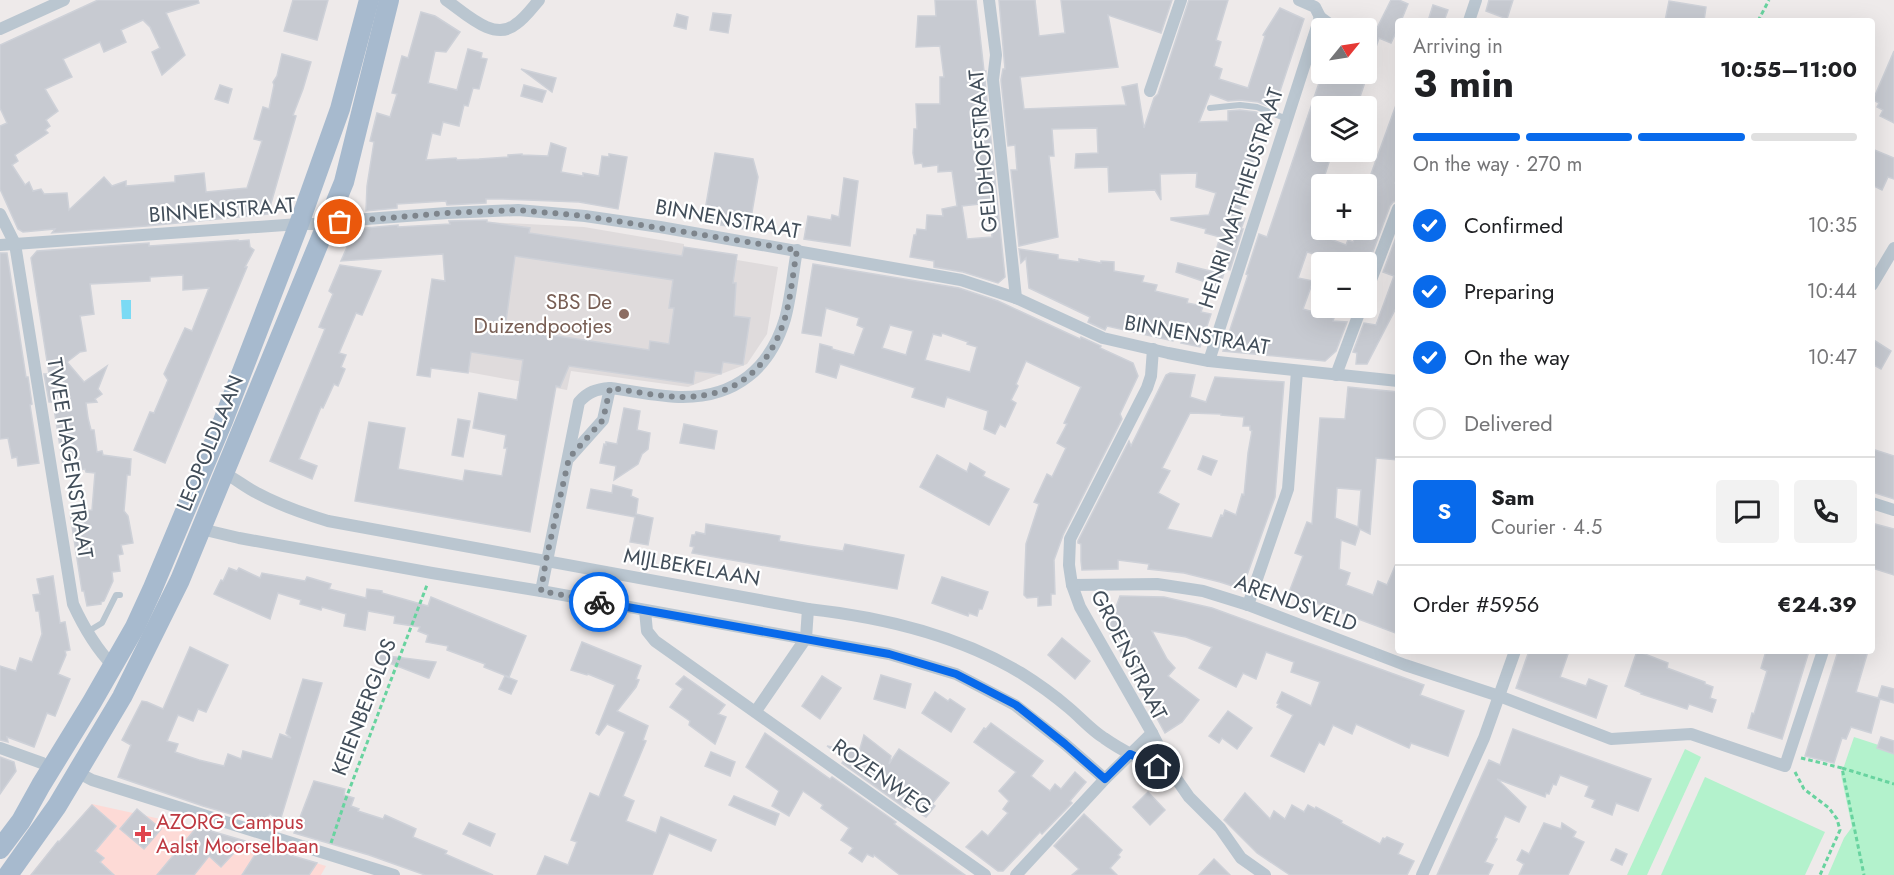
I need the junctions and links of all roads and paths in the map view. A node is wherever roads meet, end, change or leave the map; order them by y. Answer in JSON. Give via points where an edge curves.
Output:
{"nodes":[{"id":1,"x":64,"y":0,"type":"edge"},
{"id":2,"x":369,"y":0,"type":"edge"},
{"id":3,"x":389,"y":0,"type":"edge"},
{"id":4,"x":446,"y":0,"type":"edge"},
{"id":5,"x":989,"y":0,"type":"edge"},
{"id":6,"x":1181,"y":0,"type":"edge"},
{"id":7,"x":1299,"y":0,"type":"edge"},
{"id":8,"x":1476,"y":0,"type":"edge"},
{"id":9,"x":1769,"y":0,"type":"edge"},
{"id":10,"x":537,"y":1,"type":"edge"},
{"id":11,"x":1317,"y":8,"type":"edge"},
{"id":12,"x":1470,"y":18,"type":"edge"},
{"id":13,"x":1760,"y":18,"type":"edge"},
{"id":14,"x":0,"y":29,"type":"edge"},
{"id":15,"x":1311,"y":59,"type":"edge"},
{"id":16,"x":1150,"y":91,"type":"dead end"},
{"id":17,"x":1210,"y":108,"type":"dead end"},
{"id":18,"x":1287,"y":119,"type":"junction"},
{"id":19,"x":0,"y":214,"type":"edge"},
{"id":20,"x":1395,"y":217,"type":"edge"},
{"id":21,"x":299,"y":224,"type":"junction"},
{"id":22,"x":327,"y":224,"type":"junction"},
{"id":23,"x":15,"y":244,"type":"junction"},
{"id":24,"x":0,"y":245,"type":"edge"},
{"id":25,"x":1894,"y":248,"type":"edge"},
{"id":26,"x":797,"y":250,"type":"junction"},
{"id":27,"x":1377,"y":265,"type":"edge"},
{"id":28,"x":1875,"y":280,"type":"edge"},
{"id":29,"x":1016,"y":298,"type":"junction"},
{"id":30,"x":1357,"y":318,"type":"edge"},
{"id":31,"x":1153,"y":349,"type":"junction"},
{"id":32,"x":1209,"y":361,"type":"junction"},
{"id":33,"x":1297,"y":371,"type":"junction"},
{"id":34,"x":1336,"y":375,"type":"junction"},
{"id":35,"x":1395,"y":381,"type":"edge"},
{"id":36,"x":610,"y":388,"type":"junction"},
{"id":37,"x":569,"y":458,"type":"junction"},
{"id":38,"x":224,"y":473,"type":"junction"},
{"id":39,"x":1875,"y":504,"type":"edge"},
{"id":40,"x":1894,"y":510,"type":"edge"},
{"id":41,"x":201,"y":529,"type":"junction"},
{"id":42,"x":546,"y":560,"type":"junction"},
{"id":43,"x":432,"y":573,"type":"junction"},
{"id":44,"x":1072,"y":585,"type":"junction"},
{"id":45,"x":541,"y":591,"type":"junction"},
{"id":46,"x":120,"y":595,"type":"dead end"},
{"id":47,"x":1248,"y":604,"type":"junction"},
{"id":48,"x":808,"y":609,"type":"junction"},
{"id":49,"x":645,"y":611,"type":"junction"},
{"id":50,"x":87,"y":633,"type":"junction"},
{"id":51,"x":806,"y":638,"type":"junction"},
{"id":52,"x":1514,"y":654,"type":"edge"},
{"id":53,"x":1822,"y":654,"type":"edge"},
{"id":54,"x":109,"y":661,"type":"junction"},
{"id":55,"x":1499,"y":696,"type":"junction"},
{"id":56,"x":756,"y":711,"type":"junction"},
{"id":57,"x":1152,"y":733,"type":"junction"},
{"id":58,"x":0,"y":748,"type":"edge"},
{"id":59,"x":1130,"y":754,"type":"junction"},
{"id":60,"x":1787,"y":760,"type":"junction"},
{"id":61,"x":1842,"y":768,"type":"junction"},
{"id":62,"x":50,"y":769,"type":"junction"},
{"id":63,"x":77,"y":772,"type":"junction"},
{"id":64,"x":1173,"y":774,"type":"junction"},
{"id":65,"x":1105,"y":779,"type":"junction"},
{"id":66,"x":1894,"y":784,"type":"edge"},
{"id":67,"x":0,"y":849,"type":"edge"},
{"id":68,"x":327,"y":853,"type":"junction"},
{"id":69,"x":8,"y":875,"type":"edge"},
{"id":70,"x":394,"y":875,"type":"edge"},
{"id":71,"x":985,"y":875,"type":"edge"},
{"id":72,"x":1016,"y":875,"type":"edge"},
{"id":73,"x":1265,"y":875,"type":"edge"},
{"id":74,"x":1422,"y":875,"type":"edge"},
{"id":75,"x":1820,"y":875,"type":"edge"},
{"id":76,"x":1864,"y":875,"type":"edge"}],
"edges":[{"from":1,"to":14,"type":"street"},
{"from":2,"to":21,"type":"main road","name":"LEOPOLDLAAN","via":[[340,109]]},
{"from":3,"to":22,"type":"main road","name":"LEOPOLDLAAN","via":[[344,182]]},
{"from":4,"to":10,"type":"street","via":[[487,28],[502,31],[515,26]]},
{"from":5,"to":29,"type":"street","name":"GELDHOFSTRAAT","via":[[996,55],[993,80]]},
{"from":6,"to":16,"type":"street"},
{"from":7,"to":11,"type":"street"},
{"from":8,"to":12,"type":"street"},
{"from":9,"to":13,"type":"path"},
{"from":15,"to":18,"type":"street","name":"HENRI MATTHIEUSTRAAT"},
{"from":17,"to":18,"type":"lane","via":[[1257,107]]},
{"from":18,"to":32,"type":"street","name":"HENRI MATTHIEUSTRAAT"},
{"from":19,"to":23,"type":"street","name":"TWEE HAGENSTRAAT"},
{"from":20,"to":27,"type":"street"},
{"from":21,"to":22,"type":"street","name":"BINNENSTRAAT"},
{"from":21,"to":23,"type":"street","name":"BINNENSTRAAT"},
{"from":21,"to":54,"type":"main road","name":"LEOPOLDLAAN","via":[[153,590]]},
{"from":22,"to":26,"type":"street","name":"BINNENSTRAAT","via":[[518,210],[585,216]]},
{"from":22,"to":38,"type":"main road","name":"LEOPOLDLAAN"},
{"from":23,"to":24,"type":"street","name":"BINNENSTRAAT"},
{"from":23,"to":50,"type":"street","name":"TWEE HAGENSTRAAT","via":[[74,604]]},
{"from":25,"to":28,"type":"street"},
{"from":26,"to":29,"type":"street","name":"BINNENSTRAAT","via":[[961,279]]},
{"from":26,"to":36,"type":"street","via":[[785,317],[774,347],[761,366],[743,380],[702,396]]},
{"from":29,"to":31,"type":"street","name":"BINNENSTRAAT","via":[[1103,338]]},
{"from":30,"to":34,"type":"street"},
{"from":31,"to":32,"type":"street","name":"BINNENSTRAAT"},
{"from":31,"to":44,"type":"street","name":"GROENSTRAAT","via":[[1147,388],[1070,540]]},
{"from":32,"to":33,"type":"street","name":"BINNENSTRAAT"},
{"from":33,"to":34,"type":"street","name":"BINNENSTRAAT"},
{"from":33,"to":47,"type":"street","via":[[1288,489]]},
{"from":34,"to":35,"type":"street","name":"BINNENSTRAAT"},
{"from":36,"to":37,"type":"street","via":[[603,420]]},
{"from":36,"to":37,"type":"street","via":[[598,388],[579,402]]},
{"from":37,"to":42,"type":"street"},
{"from":38,"to":41,"type":"main road","name":"LEOPOLDLAAN"},
{"from":38,"to":42,"type":"street","name":"MIJLBEKELAAN","via":[[257,493],[328,521]]},
{"from":39,"to":40,"type":"street"},
{"from":41,"to":43,"type":"street"},
{"from":41,"to":63,"type":"main road","name":"LEOPOLDLAAN","via":[[152,640]]},
{"from":42,"to":45,"type":"street"},
{"from":42,"to":48,"type":"street","name":"MIJLBEKELAAN"},
{"from":43,"to":45,"type":"street"},
{"from":43,"to":68,"type":"path","name":"KEIENBERGLOS"},
{"from":44,"to":47,"type":"street","name":"ARENDSVELD","via":[[1180,586]]},
{"from":44,"to":57,"type":"street","name":"GROENSTRAAT","via":[[1080,607]]},
{"from":45,"to":49,"type":"street"},
{"from":46,"to":50,"type":"lane","via":[[102,623]]},
{"from":47,"to":55,"type":"street","name":"ARENDSVELD","via":[[1405,665]]},
{"from":48,"to":51,"type":"street"},
{"from":48,"to":59,"type":"street","name":"MIJLBEKELAAN","via":[[905,625],[961,643],[1020,673],[1067,706],[1102,738]]},
{"from":49,"to":51,"type":"street"},
{"from":49,"to":56,"type":"street","name":"ROZENWEG","via":[[647,631],[655,641]]},
{"from":50,"to":54,"type":"street","name":"TWEE HAGENSTRAAT"},
{"from":51,"to":56,"type":"street"},
{"from":51,"to":65,"type":"street","via":[[889,654],[956,674],[1016,705]]},
{"from":52,"to":55,"type":"street"},
{"from":53,"to":60,"type":"street"},
{"from":54,"to":62,"type":"main road","name":"LEOPOLDLAAN"},
{"from":55,"to":60,"type":"street","name":"ARENDSVELD","via":[[1611,739],[1691,734]]},
{"from":55,"to":74,"type":"street"},
{"from":56,"to":71,"type":"street","name":"ROZENWEG"},
{"from":57,"to":59,"type":"street","name":"GROENSTRAAT"},
{"from":57,"to":64,"type":"street"},
{"from":58,"to":62,"type":"street"},
{"from":59,"to":64,"type":"street","name":"MIJLBEKELAAN"},
{"from":59,"to":65,"type":"street","name":"GROENSTRAAT"},
{"from":60,"to":61,"type":"path"},
{"from":60,"to":75,"type":"path","via":[[1804,789],[1837,819],[1840,830]]},
{"from":61,"to":66,"type":"path"},
{"from":61,"to":76,"type":"path"},
{"from":62,"to":67,"type":"main road","name":"LEOPOLDLAAN"},
{"from":63,"to":68,"type":"street"},
{"from":63,"to":69,"type":"main road","name":"LEOPOLDLAAN"},
{"from":64,"to":73,"type":"street","via":[[1241,858]]},
{"from":65,"to":72,"type":"street","name":"GROENSTRAAT"},
{"from":68,"to":70,"type":"street"}]}
